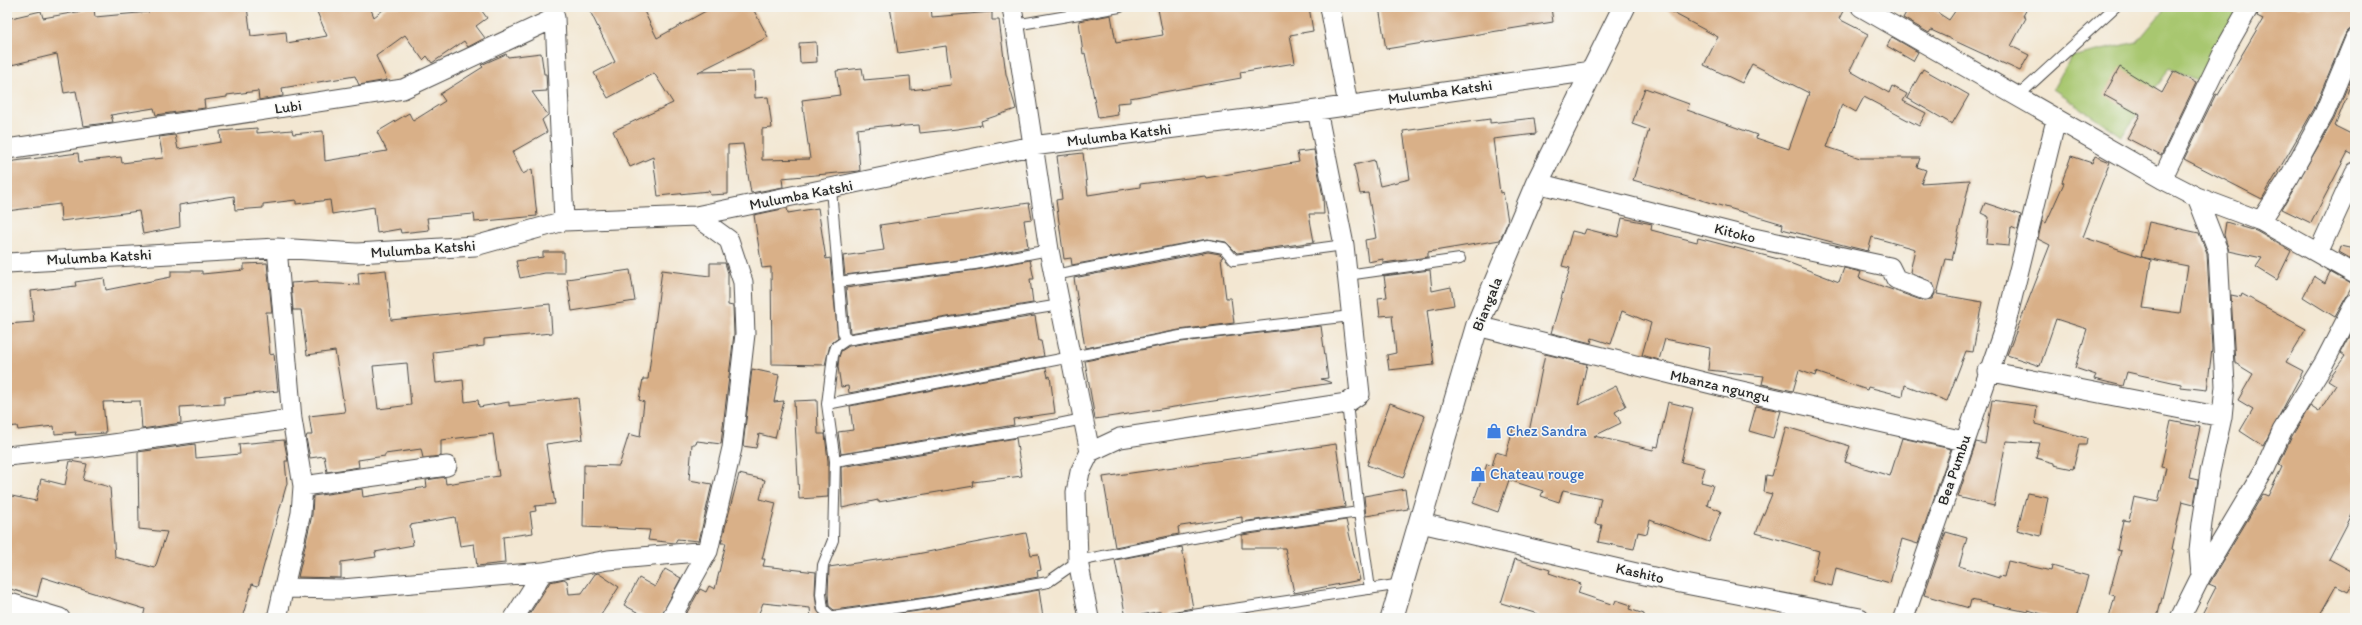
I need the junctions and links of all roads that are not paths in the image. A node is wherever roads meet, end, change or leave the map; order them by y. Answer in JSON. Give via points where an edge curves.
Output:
{"nodes":[{"id":1,"x":1120,"y":7,"type":"edge"},
{"id":2,"x":1330,"y":7,"type":"edge"},
{"id":3,"x":1624,"y":7,"type":"edge"},
{"id":4,"x":1861,"y":7,"type":"edge"},
{"id":5,"x":2115,"y":7,"type":"edge"},
{"id":6,"x":2249,"y":7,"type":"edge"},
{"id":7,"x":554,"y":12,"type":"edge"},
{"id":8,"x":1014,"y":16,"type":"edge"},
{"id":9,"x":2355,"y":40,"type":"edge"},
{"id":10,"x":1592,"y":71,"type":"junction"},
{"id":11,"x":2017,"y":97,"type":"junction"},
{"id":12,"x":1348,"y":105,"type":"junction"},
{"id":13,"x":1317,"y":110,"type":"junction"},
{"id":14,"x":2056,"y":120,"type":"junction"},
{"id":15,"x":1032,"y":146,"type":"junction"},
{"id":16,"x":7,"y":149,"type":"edge"},
{"id":17,"x":2355,"y":172,"type":"edge"},
{"id":18,"x":2162,"y":178,"type":"junction"},
{"id":19,"x":1537,"y":183,"type":"junction"},
{"id":20,"x":831,"y":189,"type":"junction"},
{"id":21,"x":2197,"y":197,"type":"junction"},
{"id":22,"x":696,"y":216,"type":"junction"},
{"id":23,"x":564,"y":221,"type":"junction"},
{"id":24,"x":2261,"y":221,"type":"junction"},
{"id":25,"x":1344,"y":245,"type":"junction"},
{"id":26,"x":277,"y":248,"type":"junction"},
{"id":27,"x":1050,"y":250,"type":"junction"},
{"id":28,"x":2318,"y":253,"type":"junction"},
{"id":29,"x":1460,"y":259,"type":"dead end"},
{"id":30,"x":7,"y":263,"type":"edge"},
{"id":31,"x":2355,"y":274,"type":"edge"},
{"id":32,"x":1054,"y":275,"type":"junction"},
{"id":33,"x":1347,"y":275,"type":"junction"},
{"id":34,"x":838,"y":282,"type":"junction"},
{"id":35,"x":1925,"y":290,"type":"dead end"},
{"id":36,"x":2355,"y":303,"type":"edge"},
{"id":37,"x":1060,"y":305,"type":"junction"},
{"id":38,"x":1351,"y":316,"type":"junction"},
{"id":39,"x":1477,"y":326,"type":"junction"},
{"id":40,"x":846,"y":340,"type":"junction"},
{"id":41,"x":1071,"y":359,"type":"junction"},
{"id":42,"x":1987,"y":371,"type":"junction"},
{"id":43,"x":1347,"y":403,"type":"junction"},
{"id":44,"x":827,"y":404,"type":"junction"},
{"id":45,"x":2222,"y":417,"type":"junction"},
{"id":46,"x":292,"y":419,"type":"junction"},
{"id":47,"x":1083,"y":419,"type":"junction"},
{"id":48,"x":1964,"y":442,"type":"junction"},
{"id":49,"x":1090,"y":452,"type":"junction"},
{"id":50,"x":7,"y":456,"type":"edge"},
{"id":51,"x":835,"y":461,"type":"junction"},
{"id":52,"x":447,"y":466,"type":"dead end"},
{"id":53,"x":303,"y":486,"type":"junction"},
{"id":54,"x":1359,"y":512,"type":"junction"},
{"id":55,"x":1421,"y":523,"type":"junction"},
{"id":56,"x":708,"y":551,"type":"junction"},
{"id":57,"x":1078,"y":561,"type":"junction"},
{"id":58,"x":543,"y":572,"type":"junction"},
{"id":59,"x":2201,"y":576,"type":"junction"},
{"id":60,"x":1402,"y":584,"type":"junction"},
{"id":61,"x":284,"y":588,"type":"junction"},
{"id":62,"x":1370,"y":589,"type":"junction"},
{"id":63,"x":7,"y":602,"type":"edge"},
{"id":64,"x":60,"y":618,"type":"edge"},
{"id":65,"x":277,"y":618,"type":"edge"},
{"id":66,"x":514,"y":618,"type":"edge"},
{"id":67,"x":671,"y":618,"type":"edge"},
{"id":68,"x":1089,"y":618,"type":"edge"},
{"id":69,"x":1172,"y":618,"type":"edge"},
{"id":70,"x":1392,"y":618,"type":"edge"},
{"id":71,"x":1860,"y":618,"type":"edge"},
{"id":72,"x":1904,"y":618,"type":"edge"},
{"id":73,"x":2180,"y":618,"type":"edge"}],
"edges":[{"from":1,"to":8,"type":"lane"},
{"from":2,"to":12,"type":"street"},
{"from":3,"to":10,"type":"street","name":"Biangala"},
{"from":4,"to":11,"type":"street"},
{"from":5,"to":11,"type":"lane"},
{"from":6,"to":18,"type":"street","via":[[2224,50]]},
{"from":7,"to":16,"type":"street","name":"Lubi","via":[[403,89]]},
{"from":7,"to":23,"type":"street"},
{"from":8,"to":15,"type":"street"},
{"from":9,"to":24,"type":"street","via":[[2324,114],[2290,176]]},
{"from":10,"to":12,"type":"street","name":"Mulumba Katshi"},
{"from":10,"to":19,"type":"street","name":"Biangala"},
{"from":11,"to":14,"type":"street"},
{"from":12,"to":13,"type":"street","name":"Mulumba Katshi"},
{"from":13,"to":15,"type":"street","name":"Mulumba Katshi"},
{"from":13,"to":25,"type":"street"},
{"from":14,"to":18,"type":"street"},
{"from":14,"to":42,"type":"street","name":"Bea Pumbu","via":[[2006,323]]},
{"from":15,"to":20,"type":"street","name":"Mulumba Katshi"},
{"from":15,"to":27,"type":"street"},
{"from":17,"to":28,"type":"street"},
{"from":18,"to":21,"type":"street"},
{"from":19,"to":35,"type":"street","name":"Kitoko","via":[[1749,237],[1890,267],[1896,279]]},
{"from":19,"to":39,"type":"street","name":"Biangala"},
{"from":20,"to":22,"type":"street","name":"Mulumba Katshi"},
{"from":20,"to":34,"type":"lane"},
{"from":21,"to":24,"type":"street"},
{"from":21,"to":45,"type":"street","via":[[2218,251],[2225,386]]},
{"from":22,"to":23,"type":"street","name":"Mulumba Katshi"},
{"from":22,"to":56,"type":"street","via":[[729,240],[743,282],[746,334],[732,448]]},
{"from":23,"to":26,"type":"street","name":"Mulumba Katshi","via":[[475,246],[357,254]]},
{"from":24,"to":28,"type":"street"},
{"from":25,"to":32,"type":"lane","via":[[1234,260],[1224,248],[1208,245]]},
{"from":25,"to":33,"type":"street"},
{"from":26,"to":30,"type":"street","name":"Mulumba Katshi"},
{"from":26,"to":46,"type":"street"},
{"from":27,"to":32,"type":"street"},
{"from":27,"to":34,"type":"lane","via":[[975,264]]},
{"from":28,"to":31,"type":"street"},
{"from":29,"to":33,"type":"lane"},
{"from":32,"to":37,"type":"street"},
{"from":33,"to":38,"type":"street"},
{"from":34,"to":40,"type":"lane"},
{"from":36,"to":59,"type":"street","via":[[2324,363],[2282,431],[2266,467]]},
{"from":37,"to":40,"type":"lane"},
{"from":37,"to":41,"type":"street"},
{"from":38,"to":41,"type":"lane","via":[[1180,336]]},
{"from":38,"to":43,"type":"street","via":[[1360,394]]},
{"from":39,"to":48,"type":"street","name":"Mbanza ngungu","via":[[1728,388]]},
{"from":39,"to":55,"type":"street","name":"Biangala"},
{"from":40,"to":44,"type":"lane","via":[[836,348],[832,356]]},
{"from":41,"to":44,"type":"lane"},
{"from":41,"to":47,"type":"street"},
{"from":42,"to":45,"type":"street"},
{"from":42,"to":48,"type":"street","name":"Bea Pumbu"},
{"from":43,"to":49,"type":"street","via":[[1120,438]]},
{"from":43,"to":54,"type":"lane"},
{"from":44,"to":51,"type":"lane"},
{"from":45,"to":59,"type":"street","via":[[2202,523],[2199,550]]},
{"from":46,"to":50,"type":"street","via":[[92,447]]},
{"from":46,"to":53,"type":"street"},
{"from":47,"to":49,"type":"street"},
{"from":47,"to":51,"type":"lane"},
{"from":48,"to":72,"type":"street","name":"Bea Pumbu"},
{"from":49,"to":57,"type":"street","via":[[1080,472],[1076,492]]},
{"from":51,"to":57,"type":"lane","via":[[833,540],[823,565],[821,594],[823,609],[832,617],[1048,582]]},
{"from":52,"to":53,"type":"street"},
{"from":53,"to":61,"type":"street","via":[[301,513]]},
{"from":54,"to":57,"type":"lane","via":[[1244,528]]},
{"from":54,"to":62,"type":"lane"},
{"from":55,"to":60,"type":"street","name":"Biangala"},
{"from":55,"to":71,"type":"street","name":"Kashito","via":[[1675,582]]},
{"from":56,"to":58,"type":"street","via":[[608,560]]},
{"from":56,"to":67,"type":"street"},
{"from":57,"to":68,"type":"street"},
{"from":58,"to":61,"type":"street","via":[[342,589]]},
{"from":58,"to":66,"type":"street"},
{"from":59,"to":73,"type":"street"},
{"from":60,"to":62,"type":"lane"},
{"from":60,"to":70,"type":"street","name":"Biangala"},
{"from":61,"to":65,"type":"street"},
{"from":62,"to":69,"type":"lane"},
{"from":63,"to":64,"type":"street"}]}
